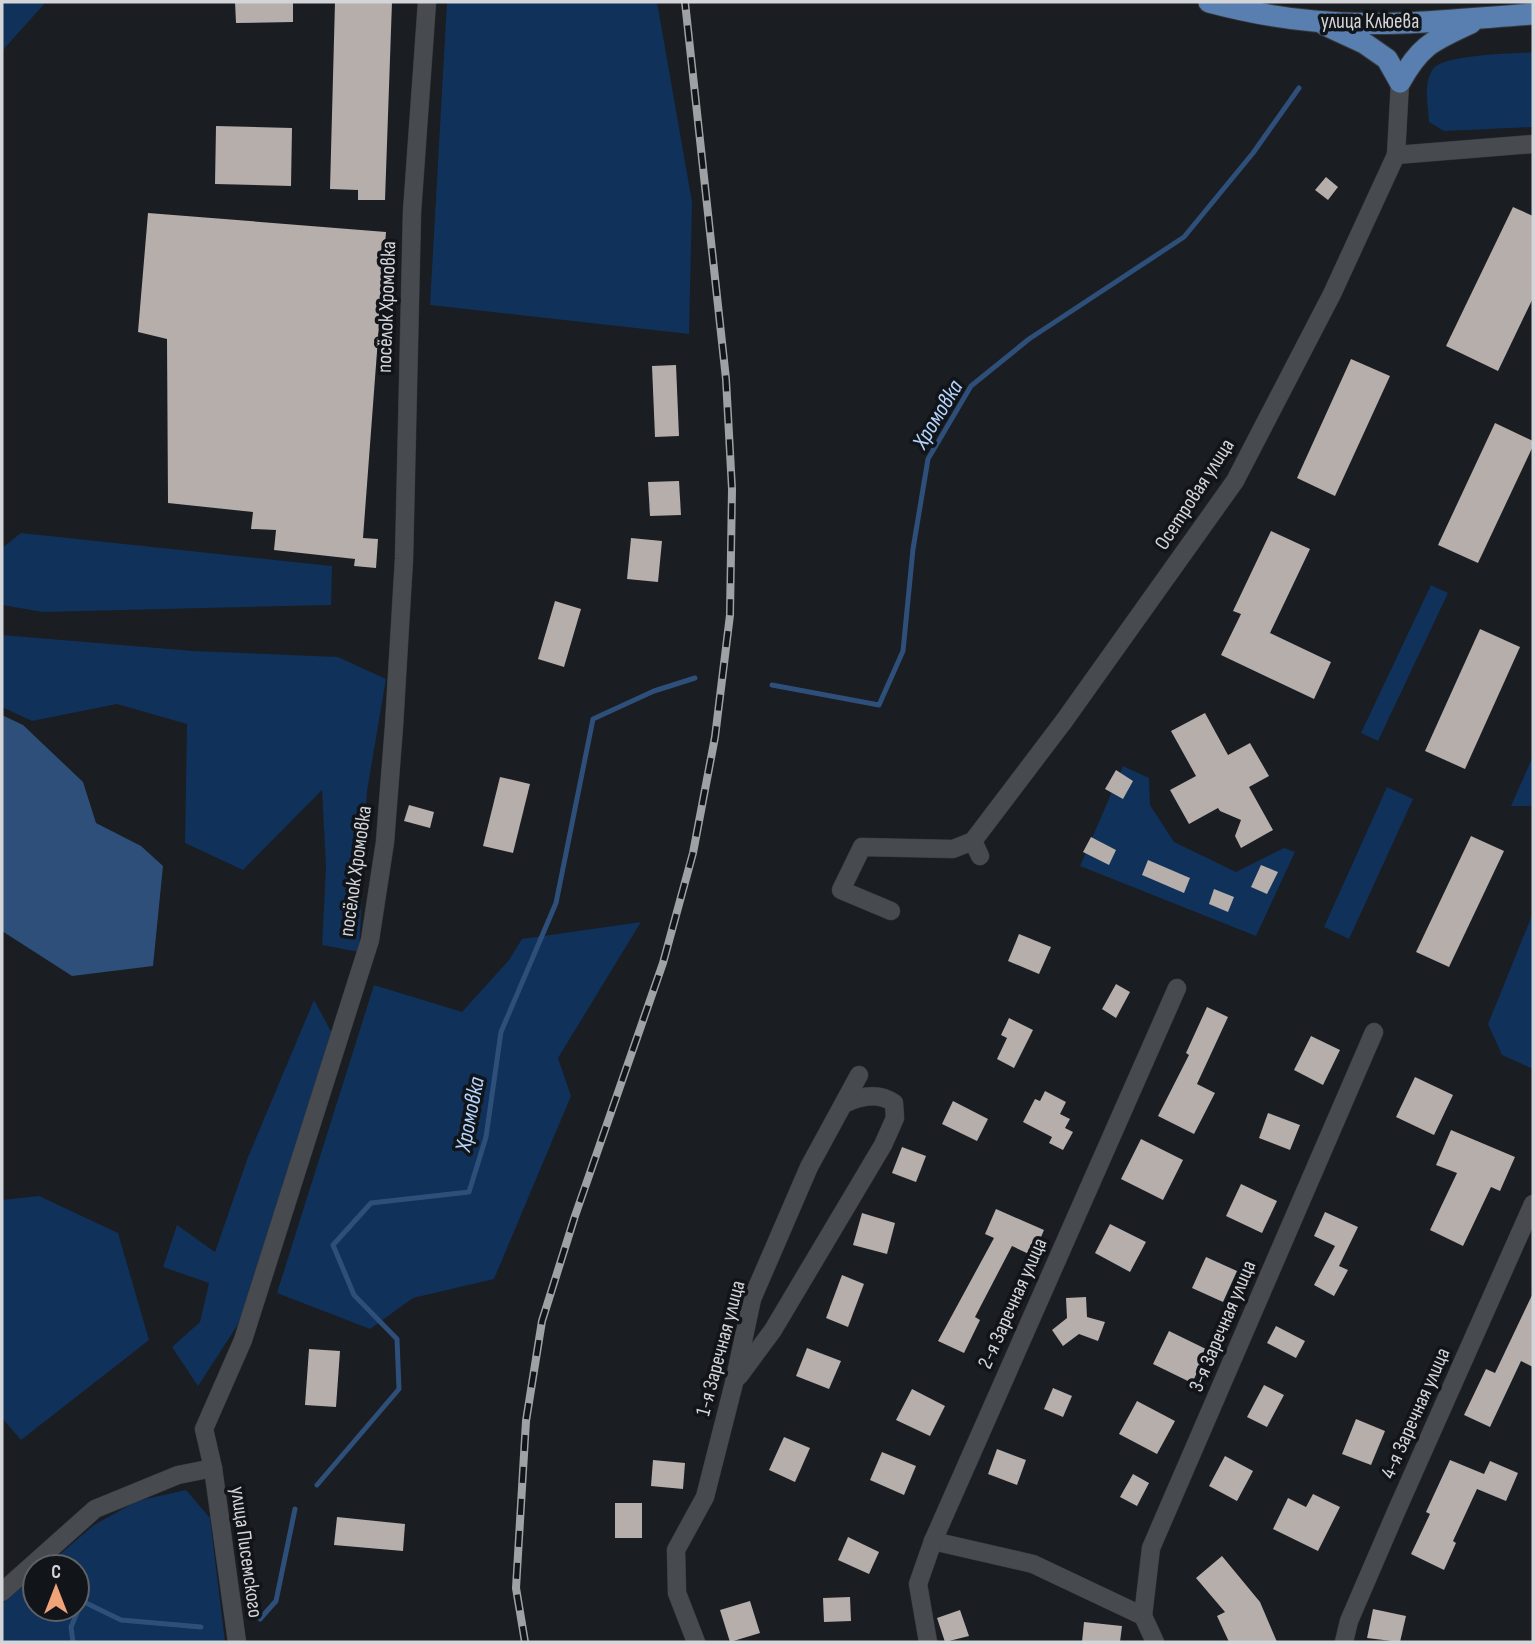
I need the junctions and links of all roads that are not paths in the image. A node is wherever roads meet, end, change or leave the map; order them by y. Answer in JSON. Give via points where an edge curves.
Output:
{"nodes":[{"id":1,"x":426,"y":2,"type":"edge"},
{"id":2,"x":1209,"y":2,"type":"edge"},
{"id":3,"x":1533,"y":14,"type":"edge"},
{"id":4,"x":1482,"y":18,"type":"junction"},
{"id":5,"x":1317,"y":22,"type":"junction"},
{"id":6,"x":1400,"y":82,"type":"junction"},
{"id":7,"x":1533,"y":145,"type":"edge"},
{"id":8,"x":1396,"y":155,"type":"junction"},
{"id":9,"x":891,"y":911,"type":"dead end"},
{"id":10,"x":1177,"y":988,"type":"dead end"},
{"id":11,"x":1374,"y":1032,"type":"dead end"},
{"id":12,"x":859,"y":1075,"type":"dead end"},
{"id":13,"x":844,"y":1104,"type":"junction"},
{"id":14,"x":1533,"y":1204,"type":"edge"},
{"id":15,"x":734,"y":1383,"type":"junction"},
{"id":16,"x":213,"y":1468,"type":"junction"},
{"id":17,"x":933,"y":1541,"type":"junction"},
{"id":18,"x":2,"y":1592,"type":"edge"},
{"id":19,"x":1143,"y":1616,"type":"junction"},
{"id":20,"x":237,"y":1642,"type":"edge"},
{"id":21,"x":696,"y":1642,"type":"edge"},
{"id":22,"x":928,"y":1642,"type":"edge"},
{"id":23,"x":1155,"y":1642,"type":"edge"},
{"id":24,"x":1344,"y":1642,"type":"edge"}],
"edges":[{"from":1,"to":16,"type":"street","name":"посёлок Хромовка","via":[[412,212],[404,559],[383,854],[370,940],[243,1340],[204,1429]]},
{"from":2,"to":5,"type":"main road","name":"улица Клюева"},
{"from":3,"to":4,"type":"main road","name":"улица Клюева"},
{"from":4,"to":5,"type":"main road","name":"улица Клюева"},
{"from":4,"to":6,"type":"main road","via":[[1432,42],[1413,58]]},
{"from":5,"to":6,"type":"main road","via":[[1387,59]]},
{"from":6,"to":8,"type":"street","name":"Осетровая улица"},
{"from":7,"to":8,"type":"street"},
{"from":8,"to":9,"type":"street","name":"Осетровая улица","via":[[1332,295],[1235,481],[977,848],[862,847],[841,890]]},
{"from":10,"to":17,"type":"street","name":"2-я Заречная улица"},
{"from":11,"to":19,"type":"street","name":"3-я Заречная улица","via":[[1151,1548]]},
{"from":12,"to":13,"type":"street","name":"1-я Заречная улица"},
{"from":13,"to":15,"type":"street","name":"1-я Заречная улица","via":[[809,1167],[752,1299]]},
{"from":13,"to":15,"type":"street","via":[[856,1098],[884,1098],[894,1103],[895,1118],[773,1330]]},
{"from":14,"to":24,"type":"street","name":"4-я Заречная улица","via":[[1396,1511]]},
{"from":15,"to":21,"type":"street","name":"1-я Заречная улица","via":[[705,1496],[676,1550],[677,1593]]},
{"from":16,"to":18,"type":"street","via":[[178,1475],[95,1509]]},
{"from":16,"to":20,"type":"street","name":"улица Писемского"},
{"from":17,"to":19,"type":"street","via":[[1032,1564]]},
{"from":17,"to":22,"type":"street","name":"2-я Заречная улица","via":[[918,1584]]},
{"from":19,"to":23,"type":"street"}]}
